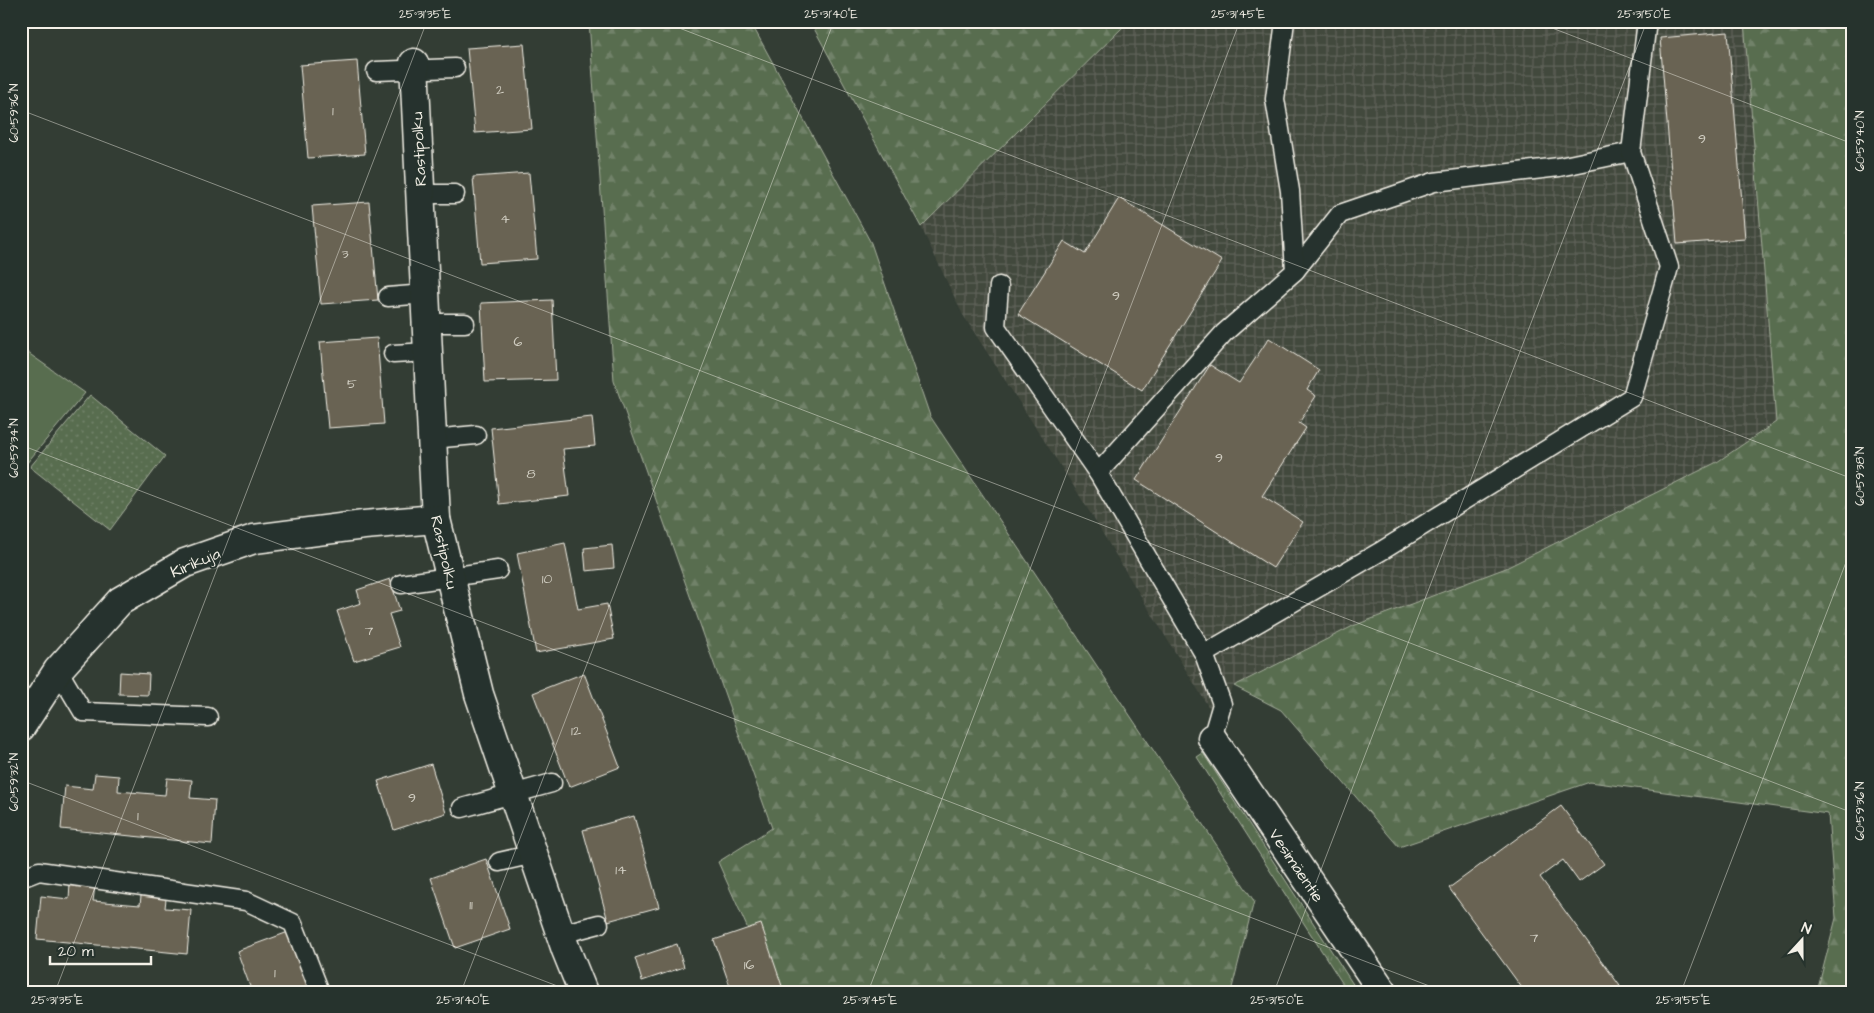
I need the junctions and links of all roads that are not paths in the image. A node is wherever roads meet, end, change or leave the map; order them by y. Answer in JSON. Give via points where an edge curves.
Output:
{"nodes":[{"id":1,"x":1285,"y":21,"type":"edge"},
{"id":2,"x":1648,"y":21,"type":"edge"},
{"id":3,"x":414,"y":67,"type":"junction"},
{"id":4,"x":455,"y":68,"type":"dead end"},
{"id":5,"x":376,"y":71,"type":"dead end"},
{"id":6,"x":1631,"y":152,"type":"junction"},
{"id":7,"x":420,"y":194,"type":"junction"},
{"id":8,"x":455,"y":194,"type":"dead end"},
{"id":9,"x":1295,"y":271,"type":"junction"},
{"id":10,"x":999,"y":286,"type":"dead end"},
{"id":11,"x":425,"y":294,"type":"junction"},
{"id":12,"x":388,"y":297,"type":"dead end"},
{"id":13,"x":426,"y":323,"type":"junction"},
{"id":14,"x":465,"y":323,"type":"dead end"},
{"id":15,"x":428,"y":352,"type":"junction"},
{"id":16,"x":393,"y":354,"type":"dead end"},
{"id":17,"x":476,"y":435,"type":"dead end"},
{"id":18,"x":432,"y":439,"type":"junction"},
{"id":19,"x":1098,"y":473,"type":"junction"},
{"id":20,"x":436,"y":519,"type":"junction"},
{"id":21,"x":498,"y":570,"type":"dead end"},
{"id":22,"x":450,"y":577,"type":"junction"},
{"id":23,"x":401,"y":584,"type":"dead end"},
{"id":24,"x":1204,"y":654,"type":"junction"},
{"id":25,"x":58,"y":670,"type":"junction"},
{"id":26,"x":24,"y":714,"type":"edge"},
{"id":27,"x":208,"y":717,"type":"dead end"},
{"id":28,"x":1212,"y":738,"type":"joint"},
{"id":29,"x":552,"y":783,"type":"dead end"},
{"id":30,"x":513,"y":793,"type":"junction"},
{"id":31,"x":462,"y":808,"type":"dead end"},
{"id":32,"x":534,"y":854,"type":"junction"},
{"id":33,"x":499,"y":862,"type":"dead end"},
{"id":34,"x":21,"y":878,"type":"edge"},
{"id":35,"x":599,"y":924,"type":"dead end"},
{"id":36,"x":561,"y":934,"type":"junction"},
{"id":37,"x":578,"y":990,"type":"edge"},
{"id":38,"x":320,"y":992,"type":"edge"},
{"id":39,"x":1383,"y":992,"type":"edge"}],
"edges":[{"from":1,"to":9,"type":"lane","via":[[1275,99],[1290,191]]},
{"from":2,"to":6,"type":"lane"},
{"from":3,"to":4,"type":"lane"},
{"from":3,"to":5,"type":"lane"},
{"from":3,"to":7,"type":"street","name":"Rastipolku"},
{"from":6,"to":9,"type":"lane","via":[[1559,167],[1434,182],[1340,214]]},
{"from":6,"to":24,"type":"lane","via":[[1669,267],[1632,397],[1383,550]]},
{"from":7,"to":8,"type":"lane"},
{"from":7,"to":11,"type":"street","name":"Rastipolku"},
{"from":9,"to":19,"type":"lane","via":[[1224,333]]},
{"from":10,"to":19,"type":"lane","via":[[996,327]]},
{"from":11,"to":12,"type":"lane"},
{"from":11,"to":13,"type":"street","name":"Rastipolku"},
{"from":13,"to":14,"type":"lane"},
{"from":13,"to":15,"type":"street","name":"Rastipolku"},
{"from":15,"to":16,"type":"lane"},
{"from":15,"to":18,"type":"street","name":"Rastipolku"},
{"from":17,"to":18,"type":"lane"},
{"from":18,"to":20,"type":"street","name":"Rastipolku"},
{"from":19,"to":24,"type":"lane"},
{"from":20,"to":22,"type":"street","name":"Rastipolku"},
{"from":20,"to":25,"type":"street","name":"Kirikuja","via":[[254,539],[185,563],[120,601]]},
{"from":21,"to":22,"type":"lane"},
{"from":22,"to":23,"type":"lane"},
{"from":22,"to":30,"type":"street","name":"Rastipolku","via":[[479,694]]},
{"from":24,"to":28,"type":"lane","via":[[1222,704]]},
{"from":25,"to":26,"type":"street","name":"Kirikuja"},
{"from":25,"to":27,"type":"lane","via":[[83,712]]},
{"from":28,"to":39,"type":"street","name":"Vesimäentie"},
{"from":29,"to":30,"type":"lane"},
{"from":30,"to":31,"type":"lane"},
{"from":30,"to":32,"type":"street","name":"Rastipolku"},
{"from":32,"to":33,"type":"lane"},
{"from":32,"to":36,"type":"street","name":"Rastipolku"},
{"from":34,"to":38,"type":"lane","via":[[39,872],[246,901],[293,923]]},
{"from":35,"to":36,"type":"lane"},
{"from":36,"to":37,"type":"street","name":"Rastipolku"}]}
